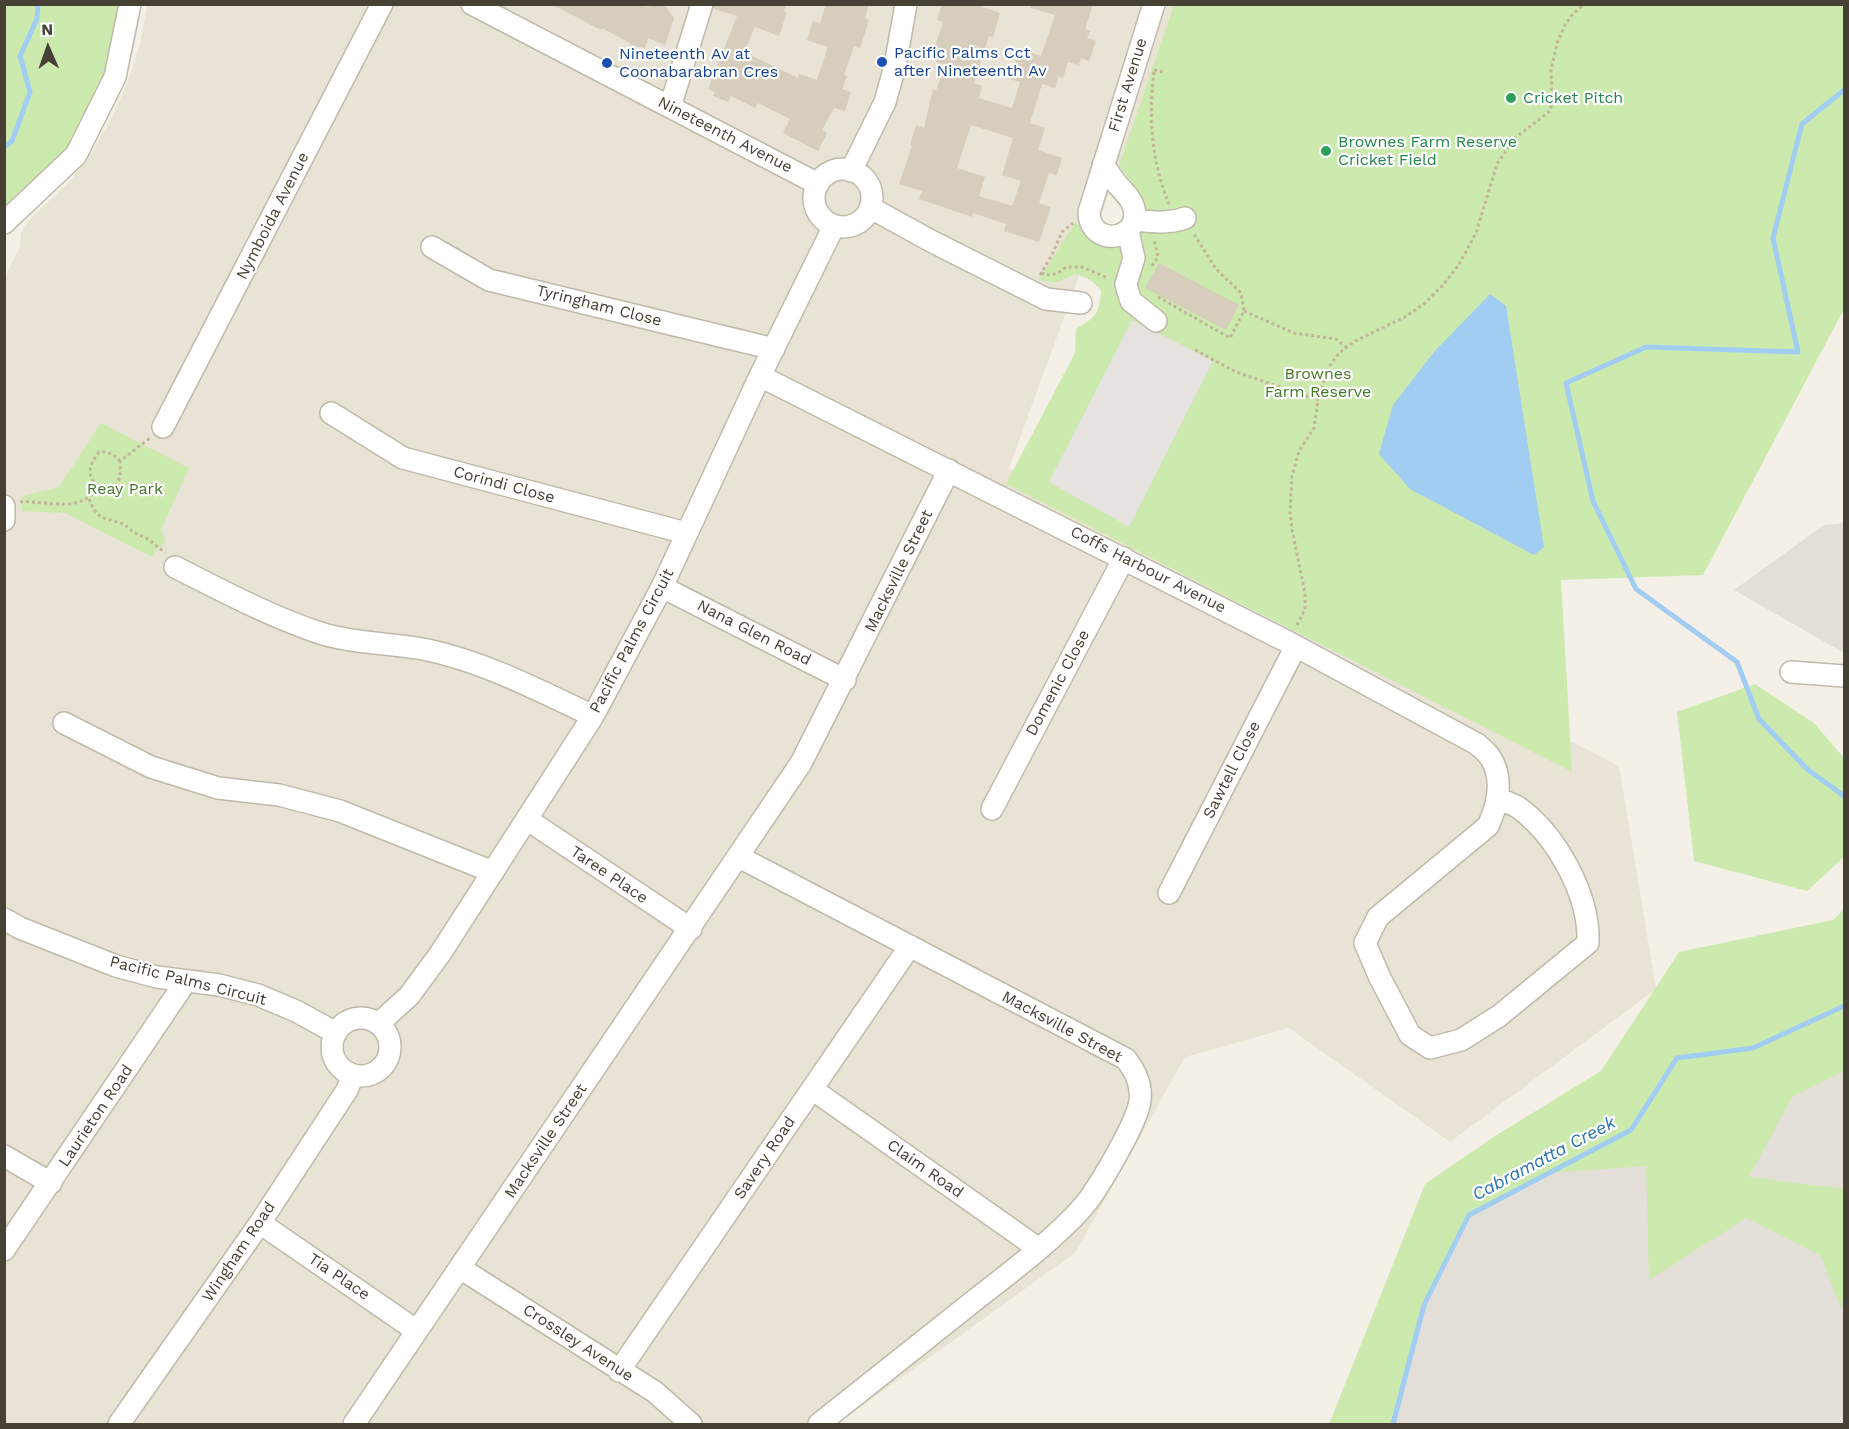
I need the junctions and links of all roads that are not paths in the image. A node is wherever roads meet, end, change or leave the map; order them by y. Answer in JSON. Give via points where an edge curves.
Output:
{"nodes":[{"id":1,"x":130,"y":4,"type":"edge"},
{"id":2,"x":382,"y":4,"type":"edge"},
{"id":3,"x":472,"y":4,"type":"edge"},
{"id":4,"x":702,"y":4,"type":"edge"},
{"id":5,"x":906,"y":4,"type":"edge"},
{"id":6,"x":1154,"y":4,"type":"edge"},
{"id":7,"x":670,"y":107,"type":"junction"},
{"id":8,"x":1103,"y":165,"type":"junction"},
{"id":9,"x":851,"y":171,"type":"junction"},
{"id":10,"x":818,"y":184,"type":"junction"},
{"id":11,"x":871,"y":208,"type":"junction"},
{"id":12,"x":1181,"y":219,"type":"road end"},
{"id":13,"x":4,"y":223,"type":"edge"},
{"id":14,"x":1139,"y":225,"type":"junction"},
{"id":15,"x":834,"y":226,"type":"junction"},
{"id":16,"x":432,"y":247,"type":"dead end"},
{"id":17,"x":1080,"y":303,"type":"dead end"},
{"id":18,"x":1156,"y":321,"type":"dead end"},
{"id":19,"x":774,"y":349,"type":"junction"},
{"id":20,"x":760,"y":376,"type":"junction"},
{"id":21,"x":331,"y":413,"type":"dead end"},
{"id":22,"x":163,"y":428,"type":"road end"},
{"id":23,"x":949,"y":470,"type":"junction"},
{"id":24,"x":686,"y":533,"type":"junction"},
{"id":25,"x":1124,"y":558,"type":"junction"},
{"id":26,"x":175,"y":567,"type":"road end"},
{"id":27,"x":662,"y":587,"type":"junction"},
{"id":28,"x":1295,"y":638,"type":"junction"},
{"id":29,"x":1791,"y":672,"type":"dead end"},
{"id":30,"x":1845,"y":676,"type":"edge"},
{"id":31,"x":845,"y":680,"type":"junction"},
{"id":32,"x":594,"y":716,"type":"junction"},
{"id":33,"x":64,"y":723,"type":"dead end"},
{"id":34,"x":1498,"y":798,"type":"junction"},
{"id":35,"x":992,"y":808,"type":"dead end"},
{"id":36,"x":528,"y":820,"type":"junction"},
{"id":37,"x":740,"y":857,"type":"junction"},
{"id":38,"x":493,"y":872,"type":"junction"},
{"id":39,"x":1169,"y":893,"type":"dead end"},
{"id":40,"x":4,"y":919,"type":"edge"},
{"id":41,"x":691,"y":929,"type":"junction"},
{"id":42,"x":910,"y":946,"type":"junction"},
{"id":43,"x":186,"y":981,"type":"junction"},
{"id":44,"x":378,"y":1024,"type":"junction"},
{"id":45,"x":336,"y":1033,"type":"junction"},
{"id":46,"x":353,"y":1075,"type":"junction"},
{"id":47,"x":812,"y":1089,"type":"junction"},
{"id":48,"x":4,"y":1156,"type":"edge"},
{"id":49,"x":51,"y":1183,"type":"junction"},
{"id":50,"x":260,"y":1223,"type":"junction"},
{"id":51,"x":1039,"y":1249,"type":"junction"},
{"id":52,"x":4,"y":1250,"type":"edge"},
{"id":53,"x":460,"y":1268,"type":"junction"},
{"id":54,"x":417,"y":1331,"type":"junction"},
{"id":55,"x":619,"y":1371,"type":"junction"},
{"id":56,"x":355,"y":1424,"type":"edge"},
{"id":57,"x":119,"y":1425,"type":"edge"},
{"id":58,"x":691,"y":1425,"type":"edge"},
{"id":59,"x":819,"y":1425,"type":"edge"}],
"edges":[{"from":1,"to":13,"type":"street","via":[[115,77],[76,155]]},
{"from":2,"to":22,"type":"street","name":"Nymboida Avenue"},
{"from":3,"to":7,"type":"street","name":"Nineteenth Avenue"},
{"from":4,"to":7,"type":"street"},
{"from":5,"to":9,"type":"street","via":[[885,102]]},
{"from":6,"to":8,"type":"street","name":"First Avenue"},
{"from":7,"to":10,"type":"street","name":"Nineteenth Avenue"},
{"from":8,"to":14,"type":"street","via":[[1132,201]]},
{"from":8,"to":14,"type":"street","name":"First Avenue","via":[[1089,218],[1100,234],[1108,237]]},
{"from":9,"to":10,"type":"street","via":[[832,171]]},
{"from":9,"to":11,"type":"street","via":[[860,174],[870,187]]},
{"from":10,"to":15,"type":"street","via":[[814,193],[816,209]]},
{"from":11,"to":15,"type":"street","via":[[858,223]]},
{"from":11,"to":17,"type":"street","via":[[1046,299]]},
{"from":12,"to":14,"type":"street"},
{"from":14,"to":18,"type":"street","via":[[1126,284],[1131,301]]},
{"from":15,"to":19,"type":"street","name":"Pacific Palms Circuit"},
{"from":16,"to":19,"type":"street","name":"Tyringham Close","via":[[489,280]]},
{"from":19,"to":20,"type":"street","name":"Pacific Palms Circuit"},
{"from":20,"to":23,"type":"street","name":"Coffs Harbour Avenue"},
{"from":20,"to":24,"type":"street","name":"Pacific Palms Circuit"},
{"from":21,"to":24,"type":"street","name":"Corindi Close","via":[[403,458]]},
{"from":23,"to":25,"type":"street","name":"Coffs Harbour Avenue"},
{"from":23,"to":31,"type":"street","name":"Macksville Street"},
{"from":24,"to":27,"type":"street","name":"Pacific Palms Circuit"},
{"from":25,"to":28,"type":"street","name":"Coffs Harbour Avenue"},
{"from":25,"to":35,"type":"street","name":"Domenic Close"},
{"from":26,"to":32,"type":"street","via":[[268,614],[322,634],[430,651],[475,663]]},
{"from":27,"to":31,"type":"street","name":"Nana Glen Road"},
{"from":27,"to":32,"type":"street","name":"Pacific Palms Circuit"},
{"from":28,"to":34,"type":"street","name":"Coffs Harbour Avenue","via":[[1477,744],[1491,758]]},
{"from":28,"to":39,"type":"street","name":"Sawtell Close"},
{"from":29,"to":30,"type":"street"},
{"from":31,"to":37,"type":"street","name":"Macksville Street","via":[[801,764]]},
{"from":32,"to":36,"type":"street","name":"Pacific Palms Circuit"},
{"from":33,"to":38,"type":"street","via":[[151,767],[218,788],[279,795],[340,811]]},
{"from":34,"to":34,"type":"street","name":"Coffs Harbour Avenue","via":[[1488,826],[1378,916],[1365,943],[1410,1035],[1430,1048],[1461,1040],[1499,1016],[1588,943],[1589,927],[1577,886],[1550,837],[1518,807]]},
{"from":36,"to":38,"type":"street","name":"Pacific Palms Circuit"},
{"from":36,"to":41,"type":"street","name":"Taree Place"},
{"from":37,"to":41,"type":"street","name":"Macksville Street"},
{"from":37,"to":42,"type":"street","name":"Macksville Street"},
{"from":38,"to":44,"type":"street","name":"Pacific Palms Circuit","via":[[409,996]]},
{"from":40,"to":43,"type":"street","name":"Pacific Palms Circuit","via":[[116,966]]},
{"from":41,"to":53,"type":"street","name":"Macksville Street"},
{"from":42,"to":47,"type":"street","name":"Savery Road"},
{"from":42,"to":51,"type":"street","name":"Macksville Street","via":[[1125,1059],[1136,1072],[1140,1102],[1106,1174],[1083,1207]]},
{"from":43,"to":45,"type":"street","name":"Pacific Palms Circuit","via":[[258,995]]},
{"from":43,"to":49,"type":"street","name":"Laurieton Road"},
{"from":44,"to":45,"type":"street","via":[[357,1018],[342,1025]]},
{"from":44,"to":46,"type":"street","via":[[390,1042],[386,1062],[368,1076]]},
{"from":45,"to":46,"type":"street","via":[[332,1041],[334,1058]]},
{"from":46,"to":50,"type":"street","name":"Wingham Road"},
{"from":47,"to":51,"type":"street","name":"Claim Road"},
{"from":47,"to":55,"type":"street","name":"Savery Road"},
{"from":48,"to":49,"type":"street"},
{"from":49,"to":52,"type":"street","name":"Laurieton Road"},
{"from":50,"to":54,"type":"street","name":"Tia Place"},
{"from":50,"to":57,"type":"street","name":"Wingham Road"},
{"from":51,"to":59,"type":"street","name":"Macksville Street"},
{"from":53,"to":54,"type":"street","name":"Macksville Street"},
{"from":53,"to":55,"type":"street","name":"Crossley Avenue"},
{"from":54,"to":56,"type":"street","name":"Macksville Street"},
{"from":55,"to":58,"type":"street","name":"Crossley Avenue","via":[[656,1392]]}]}
